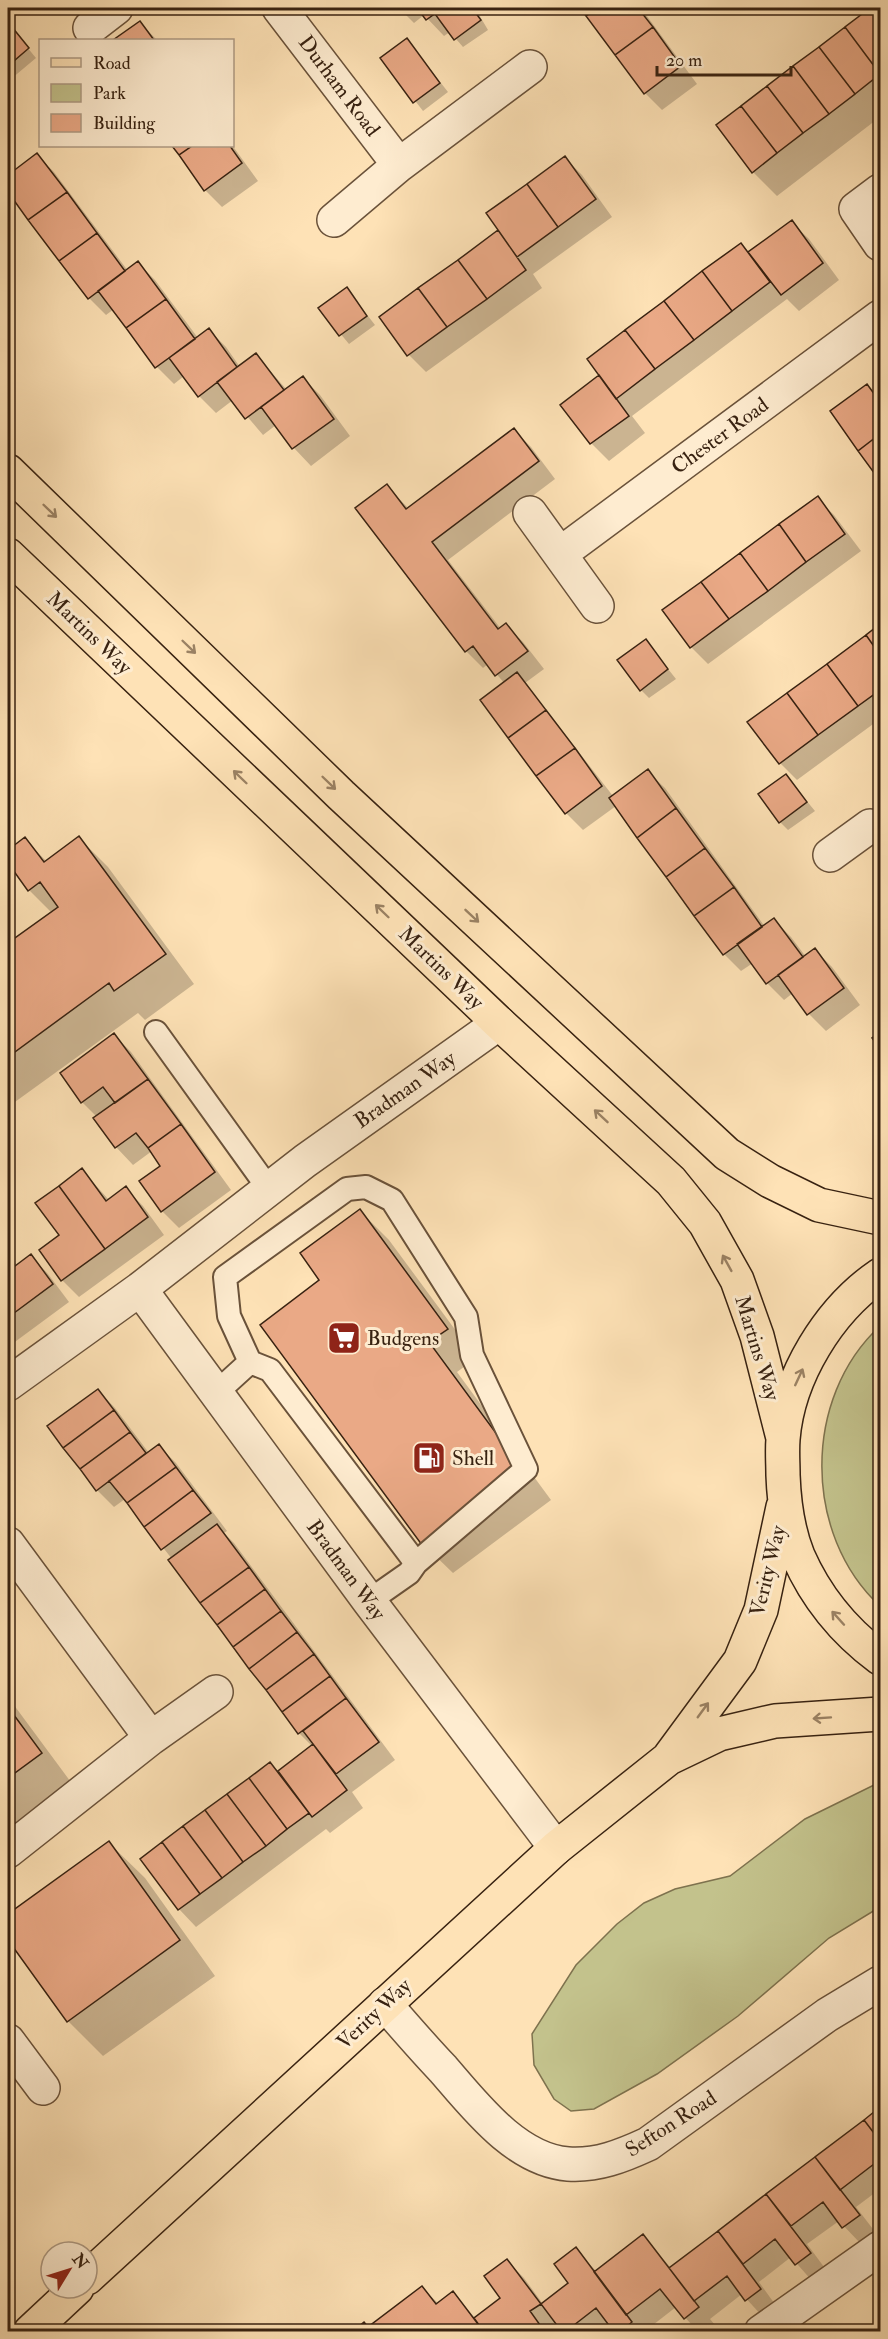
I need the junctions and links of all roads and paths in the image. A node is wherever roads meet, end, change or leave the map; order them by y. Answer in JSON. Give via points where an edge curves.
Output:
{"nodes":[{"id":1,"x":116,"y":8,"type":"edge"},
{"id":2,"x":279,"y":8,"type":"edge"},
{"id":3,"x":90,"y":28,"type":"dead end"},
{"id":4,"x":530,"y":67,"type":"dead end"},
{"id":5,"x":399,"y":165,"type":"junction"},
{"id":6,"x":880,"y":191,"type":"edge"},
{"id":7,"x":334,"y":219,"type":"dead end"},
{"id":8,"x":880,"y":244,"type":"edge"},
{"id":9,"x":880,"y":317,"type":"edge"},
{"id":10,"x":8,"y":471,"type":"edge"},
{"id":11,"x":530,"y":513,"type":"dead end"},
{"id":12,"x":560,"y":554,"type":"junction"},
{"id":13,"x":8,"y":555,"type":"edge"},
{"id":14,"x":597,"y":606,"type":"dead end"},
{"id":15,"x":877,"y":829,"type":"edge"},
{"id":16,"x":830,"y":855,"type":"dead end"},
{"id":17,"x":499,"y":1023,"type":"junction"},
{"id":18,"x":156,"y":1032,"type":"dead end"},
{"id":19,"x":269,"y":1189,"type":"junction"},
{"id":20,"x":880,"y":1218,"type":"edge"},
{"id":21,"x":880,"y":1275,"type":"edge"},
{"id":22,"x":140,"y":1289,"type":"junction"},
{"id":23,"x":250,"y":1362,"type":"junction"},
{"id":24,"x":8,"y":1384,"type":"edge"},
{"id":25,"x":216,"y":1393,"type":"junction"},
{"id":26,"x":783,"y":1438,"type":"junction"},
{"id":27,"x":784,"y":1503,"type":"junction"},
{"id":28,"x":8,"y":1544,"type":"edge"},
{"id":29,"x":416,"y":1563,"type":"junction"},
{"id":30,"x":369,"y":1601,"type":"junction"},
{"id":31,"x":880,"y":1658,"type":"edge"},
{"id":32,"x":216,"y":1692,"type":"dead end"},
{"id":33,"x":880,"y":1714,"type":"edge"},
{"id":34,"x":151,"y":1738,"type":"junction"},
{"id":35,"x":669,"y":1758,"type":"junction"},
{"id":36,"x":556,"y":1848,"type":"junction"},
{"id":37,"x":8,"y":1851,"type":"edge"},
{"id":38,"x":880,"y":1983,"type":"edge"},
{"id":39,"x":385,"y":2004,"type":"junction"},
{"id":40,"x":8,"y":2041,"type":"edge"},
{"id":41,"x":43,"y":2088,"type":"dead end"},
{"id":42,"x":880,"y":2248,"type":"edge"},
{"id":43,"x":99,"y":2268,"type":"edge"},
{"id":44,"x":64,"y":2300,"type":"edge"},
{"id":45,"x":30,"y":2331,"type":"edge"},
{"id":46,"x":761,"y":2331,"type":"edge"}],
"edges":[{"from":1,"to":3,"type":"street"},
{"from":2,"to":5,"type":"street","name":"Durham Road"},
{"from":4,"to":5,"type":"street"},
{"from":5,"to":7,"type":"street"},
{"from":6,"to":8,"type":"street","via":[[856,209]]},
{"from":9,"to":12,"type":"street","name":"Chester Road"},
{"from":10,"to":20,"type":"main road","one_way":true,"via":[[341,795],[727,1154],[819,1205]]},
{"from":11,"to":12,"type":"street"},
{"from":12,"to":14,"type":"street"},
{"from":17,"to":13,"type":"main road","name":"Martins Way","one_way":true},
{"from":15,"to":16,"type":"street"},
{"from":17,"to":19,"type":"street","name":"Bradman Way"},
{"from":26,"to":17,"type":"main road","name":"Martins Way","one_way":true,"via":[[757,1336],[737,1280],[705,1223],[671,1181]]},
{"from":18,"to":19,"type":"lane"},
{"from":19,"to":22,"type":"street","name":"Bradman Way"},
{"from":26,"to":21,"type":"main road","name":"Martins Way","one_way":true,"via":[[796,1382],[823,1331],[861,1288]]},
{"from":22,"to":24,"type":"street","name":"Bradman Way"},
{"from":22,"to":25,"type":"street","name":"Bradman Way"},
{"from":23,"to":25,"type":"lane"},
{"from":23,"to":29,"type":"lane","via":[[270,1370]]},
{"from":23,"to":29,"type":"lane","via":[[229,1316],[225,1277],[346,1189],[366,1187],[392,1200],[466,1317],[472,1354],[526,1469]]},
{"from":25,"to":30,"type":"street","name":"Bradman Way"},
{"from":26,"to":27,"type":"main road","name":"Martins Way"},
{"from":31,"to":27,"type":"main road","name":"Martins Way","one_way":true,"via":[[824,1603],[798,1555]]},
{"from":35,"to":27,"type":"main road","name":"Verity Way","one_way":true,"via":[[740,1661],[761,1610]]},
{"from":28,"to":34,"type":"street"},
{"from":29,"to":30,"type":"lane","via":[[409,1573]]},
{"from":30,"to":36,"type":"street","name":"Bradman Way"},
{"from":32,"to":34,"type":"street"},
{"from":33,"to":35,"type":"main road","name":"Verity Way","one_way":true,"via":[[775,1721],[719,1734]]},
{"from":34,"to":37,"type":"street"},
{"from":35,"to":36,"type":"main road","name":"Verity Way"},
{"from":36,"to":39,"type":"main road","name":"Verity Way"},
{"from":38,"to":39,"type":"street","name":"Sefton Road","via":[[827,2015],[648,2145],[593,2163],[567,2164],[539,2156],[512,2141],[483,2116]]},
{"from":39,"to":43,"type":"main road","name":"Verity Way"},
{"from":40,"to":41,"type":"street"},
{"from":42,"to":46,"type":"street"},
{"from":44,"to":45,"type":"main road","name":"Verity Way"}]}
